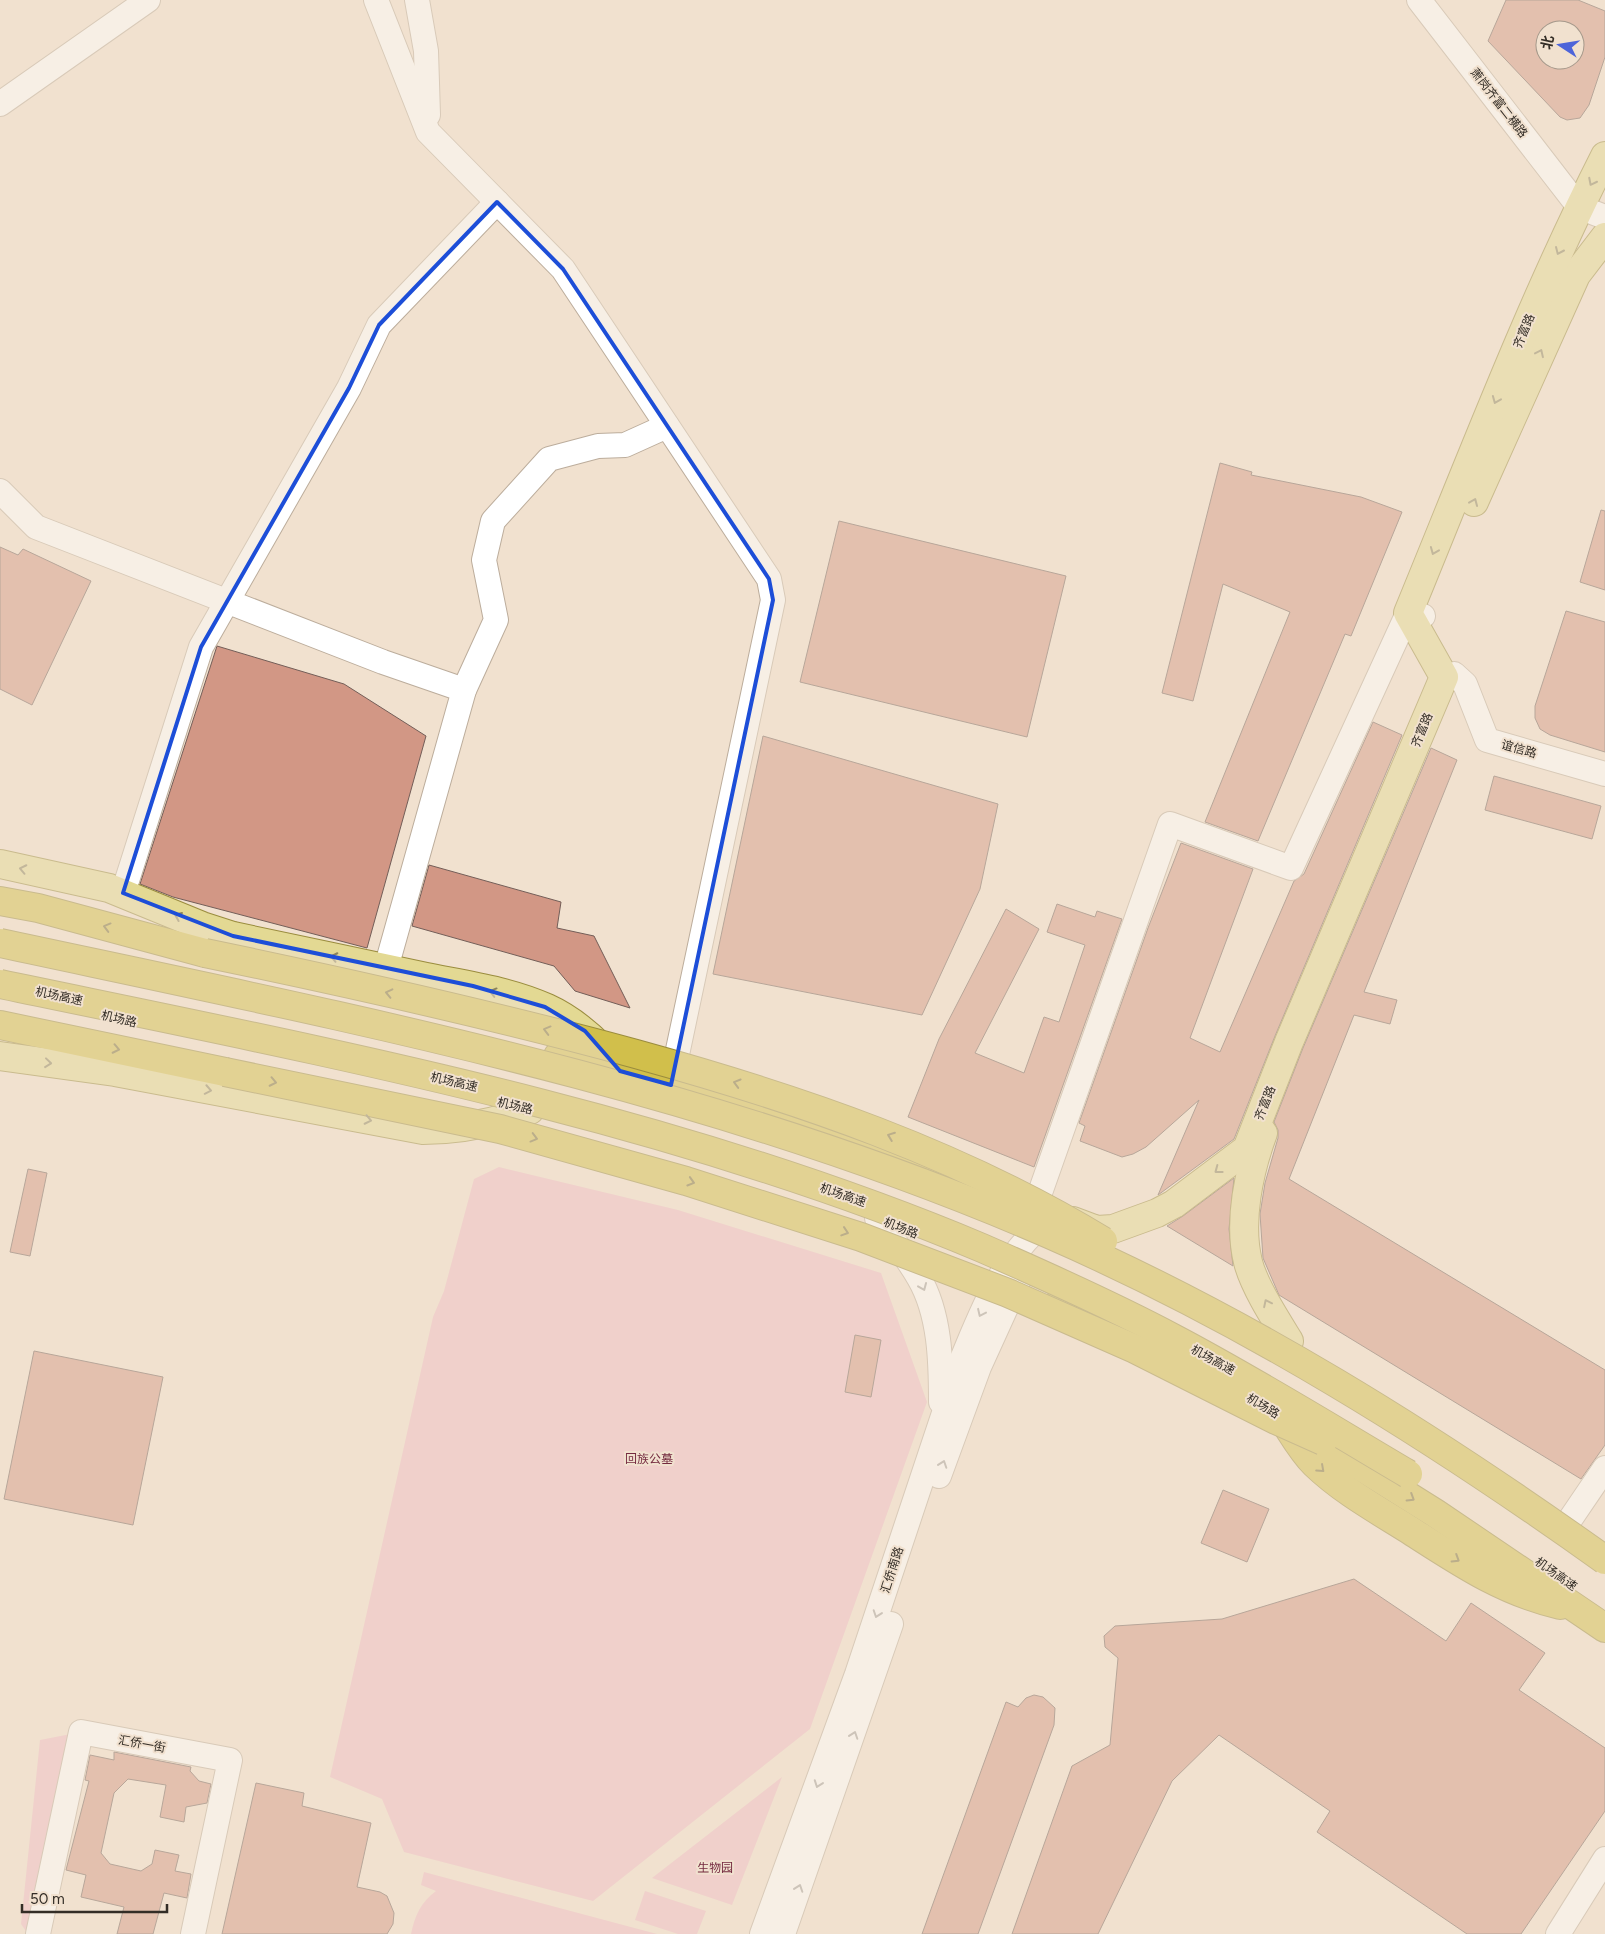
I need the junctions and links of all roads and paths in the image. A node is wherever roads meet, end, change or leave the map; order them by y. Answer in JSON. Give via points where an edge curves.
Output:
{"nodes":[{"id":1,"x":148,"y":0,"type":"edge"},
{"id":2,"x":376,"y":0,"type":"edge"},
{"id":3,"x":417,"y":0,"type":"edge"},
{"id":4,"x":1419,"y":0,"type":"edge"},
{"id":5,"x":0,"y":104,"type":"edge"},
{"id":6,"x":428,"y":132,"type":"junction"},
{"id":7,"x":1605,"y":156,"type":"edge"},
{"id":8,"x":497,"y":202,"type":"junction"},
{"id":9,"x":1579,"y":206,"type":"junction"},
{"id":10,"x":1605,"y":217,"type":"edge"},
{"id":11,"x":1605,"y":237,"type":"edge"},
{"id":12,"x":667,"y":426,"type":"junction"},
{"id":13,"x":0,"y":491,"type":"edge"},
{"id":14,"x":228,"y":600,"type":"junction"},
{"id":15,"x":1417,"y":615,"type":"junction"},
{"id":16,"x":1449,"y":676,"type":"junction"},
{"id":17,"x":464,"y":690,"type":"junction"},
{"id":18,"x":1605,"y":774,"type":"edge"},
{"id":19,"x":0,"y":864,"type":"edge"},
{"id":20,"x":123,"y":893,"type":"junction"},
{"id":21,"x":0,"y":901,"type":"edge"},
{"id":22,"x":0,"y":934,"type":"edge"},
{"id":23,"x":0,"y":943,"type":"edge"},
{"id":24,"x":386,"y":968,"type":"junction"},
{"id":25,"x":0,"y":984,"type":"edge"},
{"id":26,"x":0,"y":991,"type":"edge"},
{"id":27,"x":0,"y":1025,"type":"edge"},
{"id":28,"x":0,"y":1056,"type":"edge"},
{"id":29,"x":620,"y":1071,"type":"junction"},
{"id":30,"x":671,"y":1085,"type":"junction"},
{"id":31,"x":530,"y":1110,"type":"junction"},
{"id":32,"x":1041,"y":1214,"type":"junction"},
{"id":33,"x":877,"y":1218,"type":"junction"},
{"id":34,"x":1012,"y":1273,"type":"junction"},
{"id":35,"x":1289,"y":1341,"type":"junction"},
{"id":36,"x":1331,"y":1379,"type":"junction"},
{"id":37,"x":941,"y":1418,"type":"junction"},
{"id":38,"x":1605,"y":1468,"type":"edge"},
{"id":39,"x":1408,"y":1474,"type":"junction"},
{"id":40,"x":1569,"y":1521,"type":"junction"},
{"id":41,"x":1605,"y":1546,"type":"edge"},
{"id":42,"x":1605,"y":1560,"type":"edge"},
{"id":43,"x":1592,"y":1609,"type":"edge"},
{"id":44,"x":1605,"y":1628,"type":"edge"},
{"id":45,"x":1605,"y":1859,"type":"edge"},
{"id":46,"x":38,"y":1934,"type":"edge"},
{"id":47,"x":193,"y":1934,"type":"edge"},
{"id":48,"x":762,"y":1934,"type":"edge"},
{"id":49,"x":783,"y":1934,"type":"edge"},
{"id":50,"x":1558,"y":1934,"type":"edge"}],
"edges":[{"from":1,"to":5,"type":"street"},
{"from":2,"to":6,"type":"street"},
{"from":3,"to":6,"type":"street","via":[[426,51]]},
{"from":4,"to":9,"type":"street","name":"萧岗齐富二横路"},
{"from":6,"to":8,"type":"street"},
{"from":7,"to":9,"type":"main road","name":"齐富路","one_way":true},
{"from":8,"to":12,"type":"street","via":[[563,269]]},
{"from":8,"to":14,"type":"street","via":[[379,325],[349,388]]},
{"from":9,"to":10,"type":"street"},
{"from":9,"to":15,"type":"main road","name":"齐富路","one_way":true,"via":[[1530,318]]},
{"from":15,"to":11,"type":"main road","name":"齐富路","one_way":true,"via":[[1576,275]]},
{"from":12,"to":17,"type":"street","via":[[626,444],[598,446],[549,459],[493,521],[484,560],[496,620]]},
{"from":12,"to":30,"type":"street","via":[[769,579],[773,600]]},
{"from":13,"to":14,"type":"street","via":[[36,527]]},
{"from":14,"to":17,"type":"street","via":[[383,662]]},
{"from":14,"to":20,"type":"street","via":[[201,647]]},
{"from":15,"to":16,"type":"main road"},
{"from":15,"to":32,"type":"street","via":[[1291,868],[1170,824]]},
{"from":16,"to":18,"type":"street","name":"谊信路","via":[[1465,684],[1487,740]]},
{"from":16,"to":32,"type":"main road","name":"齐富路","one_way":true,"via":[[1289,1042],[1247,1149],[1174,1204],[1113,1229],[1097,1230]]},
{"from":35,"to":16,"type":"main road","name":"齐富路","one_way":true,"via":[[1248,1263],[1244,1227],[1256,1150],[1293,1050]]},
{"from":17,"to":24,"type":"street"},
{"from":20,"to":19,"type":"main road","one_way":true},
{"from":24,"to":20,"type":"main road","one_way":true,"via":[[233,936]]},
{"from":36,"to":21,"type":"highway","one_way":true,"bridge":true,"via":[[1042,1206],[951,1162],[854,1121],[744,1085],[544,1029],[205,953],[38,908]]},
{"from":22,"to":29,"type":"highway","via":[[390,1017]]},
{"from":23,"to":36,"type":"highway","bridge":true,"via":[[433,1036],[601,1079],[734,1118],[849,1157],[1050,1234],[1216,1315]]},
{"from":29,"to":24,"type":"main road","one_way":true,"via":[[585,1031],[545,1007],[473,986]]},
{"from":25,"to":39,"type":"highway","name":"机场高速","bridge":true,"via":[[265,1039],[488,1090],[662,1137],[854,1199],[962,1240],[1172,1337]]},
{"from":26,"to":31,"type":"highway","name":"机场路"},
{"from":27,"to":39,"type":"highway","one_way":true,"bridge":true,"via":[[517,1133],[695,1183],[861,1237],[1008,1293],[1135,1349],[1276,1420]]},
{"from":28,"to":31,"type":"main road","one_way":true,"via":[[115,1072],[423,1130],[465,1128],[500,1121]]},
{"from":29,"to":30,"type":"highway"},
{"from":30,"to":32,"type":"highway","via":[[832,1134],[932,1170],[1000,1201]]},
{"from":31,"to":33,"type":"highway","name":"机场路","via":[[732,1168]]},
{"from":32,"to":34,"type":"street","name":"汇侨南路"},
{"from":32,"to":35,"type":"highway"},
{"from":33,"to":34,"type":"highway","name":"机场路"},
{"from":33,"to":37,"type":"street","one_way":true,"via":[[920,1279],[929,1300],[939,1347]]},
{"from":34,"to":37,"type":"street","name":"汇侨南路","one_way":true,"via":[[980,1315]]},
{"from":34,"to":43,"type":"highway","name":"机场路","one_way":true,"via":[[1165,1351],[1281,1416],[1314,1463],[1359,1498],[1494,1583],[1526,1596]]},
{"from":49,"to":34,"type":"street","name":"汇侨南路","one_way":true,"via":[[863,1709],[956,1427]]},
{"from":35,"to":40,"type":"highway","via":[[1448,1439]]},
{"from":36,"to":42,"type":"highway","bridge":true,"via":[[1468,1464]]},
{"from":37,"to":48,"type":"street","name":"汇侨南路","one_way":true,"via":[[857,1674]]},
{"from":38,"to":40,"type":"street"},
{"from":39,"to":43,"type":"highway","name":"机场高速","one_way":true,"via":[[1516,1545]]},
{"from":40,"to":41,"type":"highway"},
{"from":43,"to":44,"type":"highway"},
{"from":45,"to":50,"type":"street"},
{"from":46,"to":47,"type":"street","name":"汇侨一街","via":[[81,1732],[230,1760]]}]}
